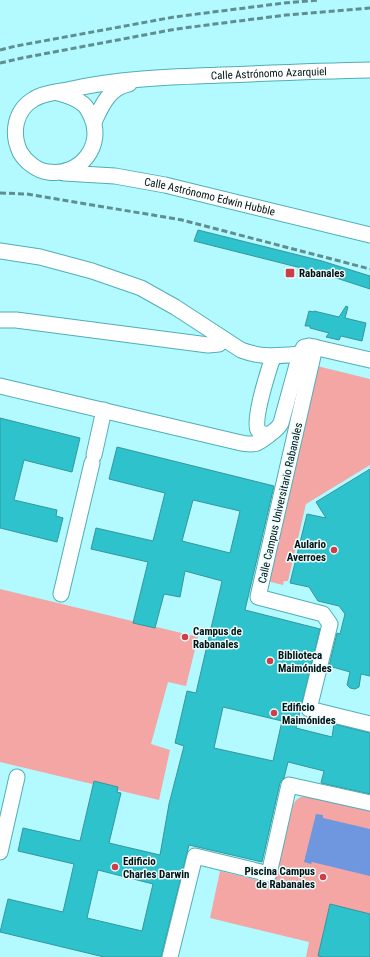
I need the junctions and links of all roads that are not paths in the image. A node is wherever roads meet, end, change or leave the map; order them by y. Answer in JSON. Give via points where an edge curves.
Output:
{"nodes":[{"id":1,"x":370,"y":70,"type":"edge"},
{"id":2,"x":168,"y":77,"type":"junction"},
{"id":3,"x":55,"y":92,"type":"junction"},
{"id":4,"x":94,"y":122,"type":"junction"},
{"id":5,"x":48,"y":172,"type":"junction"},
{"id":6,"x":370,"y":235,"type":"edge"},
{"id":7,"x":0,"y":251,"type":"edge"},
{"id":8,"x":0,"y":320,"type":"edge"},
{"id":9,"x":220,"y":338,"type":"junction"},
{"id":10,"x":315,"y":347,"type":"junction"},
{"id":11,"x":300,"y":354,"type":"junction"},
{"id":12,"x":273,"y":357,"type":"junction"},
{"id":13,"x":370,"y":360,"type":"edge"},
{"id":14,"x":0,"y":386,"type":"edge"},
{"id":15,"x":104,"y":410,"type":"junction"},
{"id":16,"x":269,"y":435,"type":"junction"},
{"id":17,"x":61,"y":594,"type":"dead end"},
{"id":18,"x":370,"y":724,"type":"edge"},
{"id":19,"x":17,"y":778,"type":"dead end"},
{"id":20,"x":370,"y":803,"type":"edge"},
{"id":21,"x":0,"y":852,"type":"edge"},
{"id":22,"x":170,"y":957,"type":"edge"}],
"edges":[{"from":1,"to":2,"type":"street","name":"Calle Astrónomo Azarquiel"},
{"from":2,"to":3,"type":"street","via":[[90,85]]},
{"from":2,"to":4,"type":"street","via":[[126,84],[114,90],[103,102]]},
{"from":3,"to":4,"type":"street","via":[[73,97],[83,104]]},
{"from":3,"to":5,"type":"street","via":[[32,100],[18,116],[15,130],[21,153],[28,162]]},
{"from":4,"to":5,"type":"street","via":[[96,136],[88,157],[69,170]]},
{"from":5,"to":6,"type":"street","name":"Calle Astrónomo Edwin Hubble","via":[[115,176],[165,185]]},
{"from":7,"to":9,"type":"street","via":[[40,257],[141,288],[175,307]]},
{"from":8,"to":9,"type":"street","via":[[208,345],[219,344],[222,341]]},
{"from":9,"to":12,"type":"street","via":[[241,350]]},
{"from":10,"to":11,"type":"street","via":[[304,347]]},
{"from":10,"to":13,"type":"street"},
{"from":10,"to":18,"type":"street","name":"Calle Campus Universitario Rabanales","via":[[258,597],[323,614],[330,624],[309,709]]},
{"from":11,"to":12,"type":"street"},
{"from":11,"to":16,"type":"street","name":"Calle Campus Universitario Rabanales","via":[[281,423],[278,429]]},
{"from":12,"to":16,"type":"street","via":[[256,423],[257,430]]},
{"from":14,"to":15,"type":"street","name":"Calle Campus Universitario Rabanales"},
{"from":15,"to":16,"type":"street","name":"Calle Campus Universitario Rabanales","via":[[248,445],[265,440]]},
{"from":15,"to":17,"type":"street"},
{"from":19,"to":21,"type":"street"},
{"from":20,"to":22,"type":"street","via":[[289,785],[269,874],[194,856]]}]}
